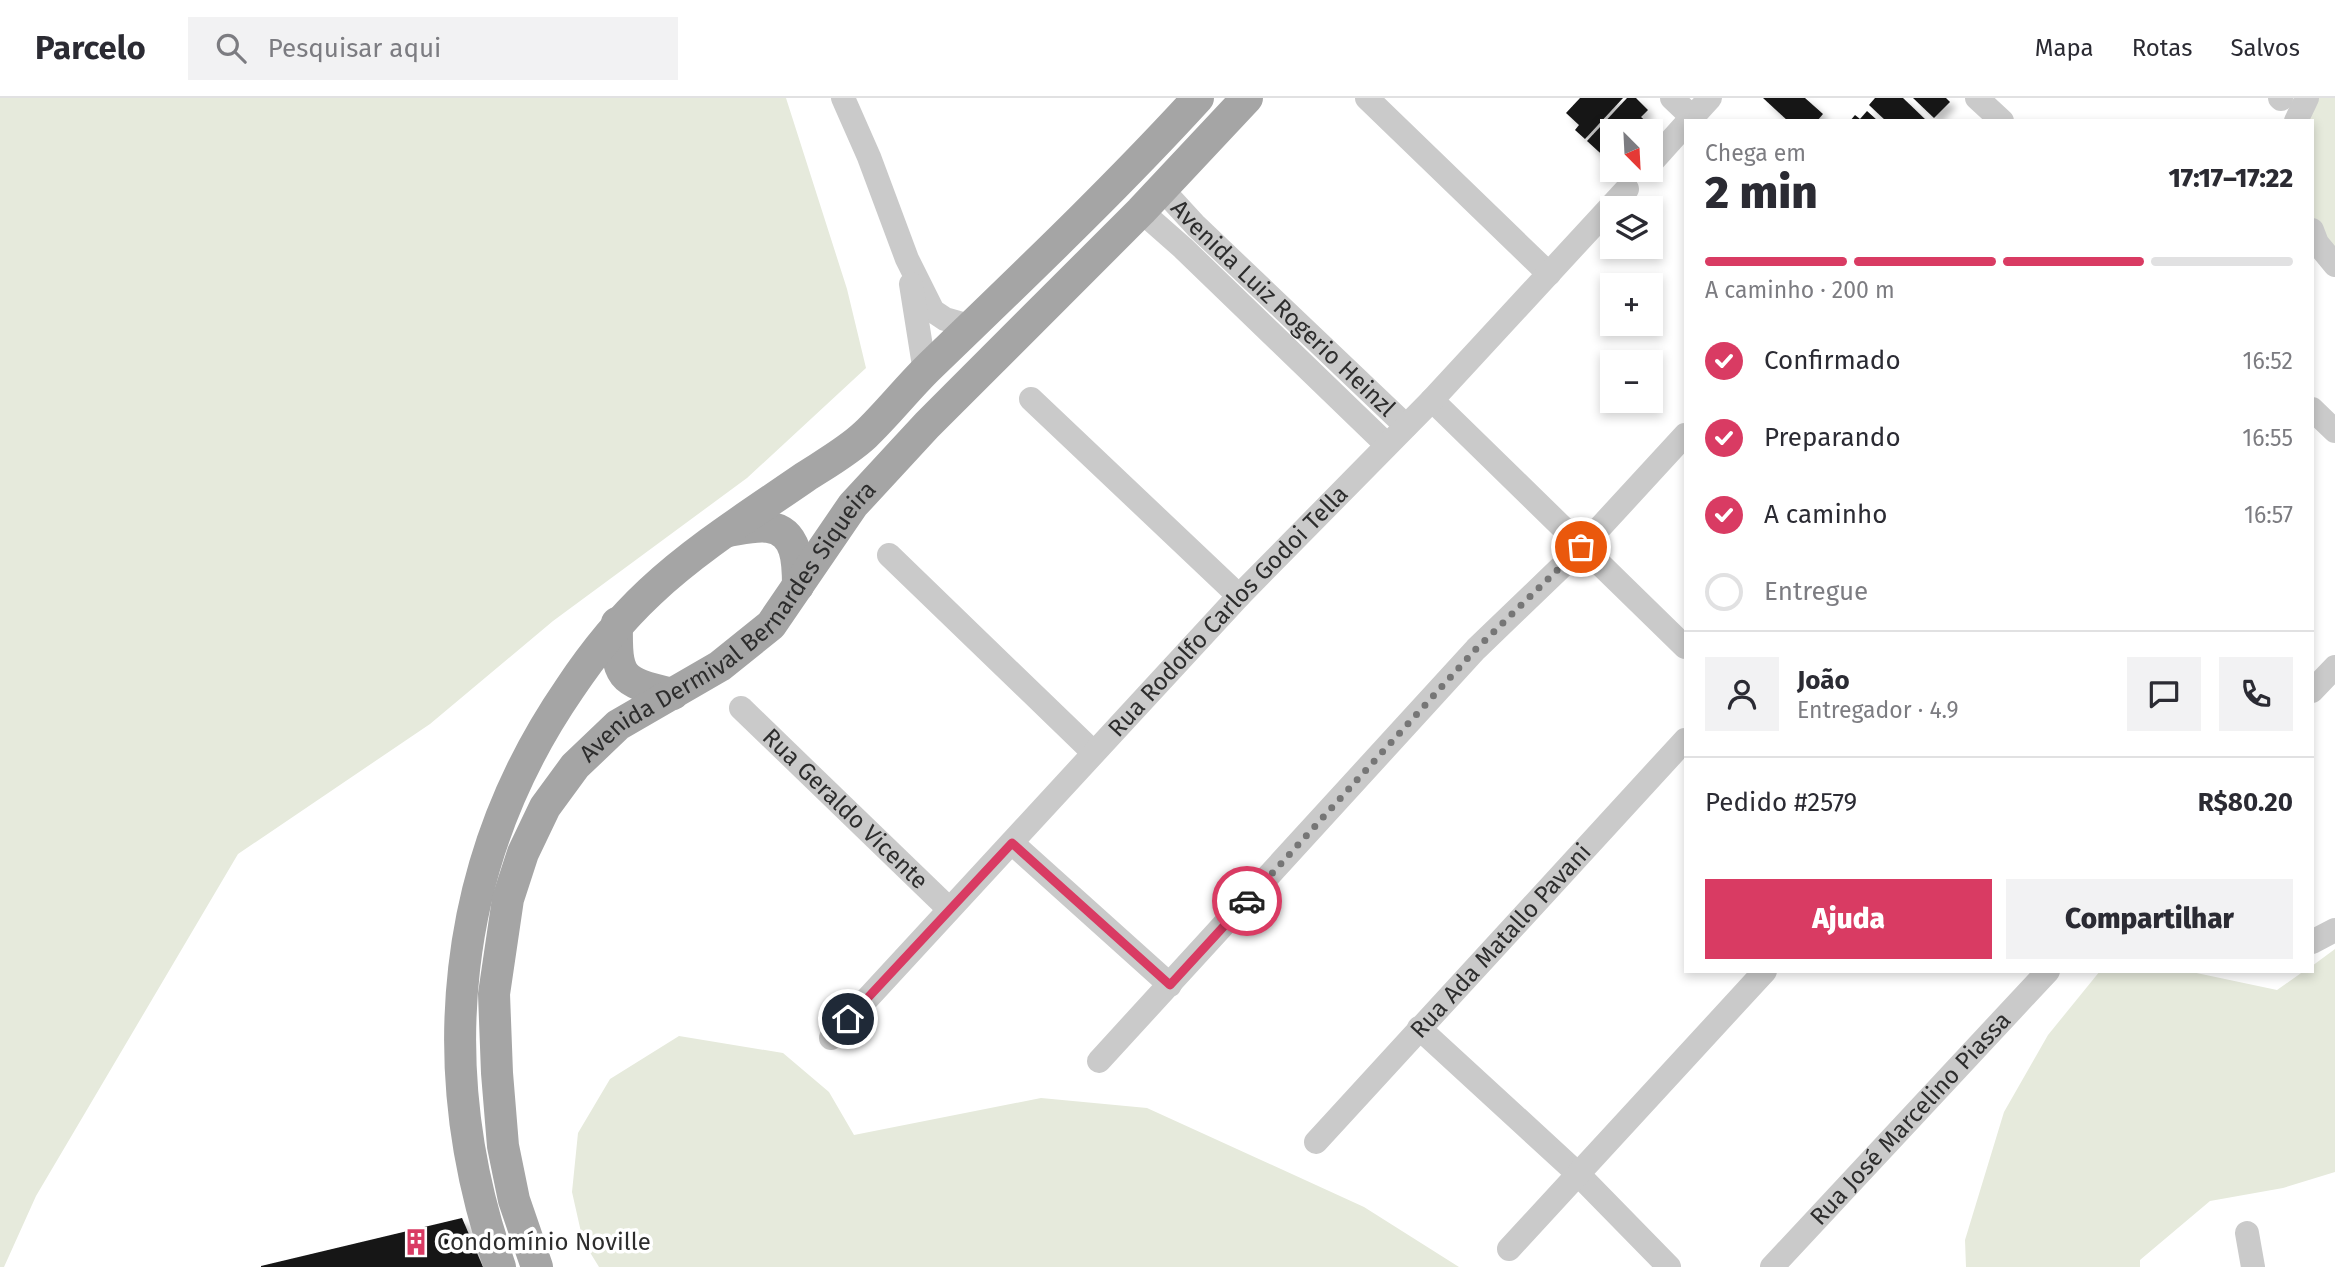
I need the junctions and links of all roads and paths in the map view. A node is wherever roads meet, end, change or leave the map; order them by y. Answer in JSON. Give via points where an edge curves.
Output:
{"nodes":[{"id":1,"x":843,"y":98,"type":"edge"},
{"id":2,"x":1198,"y":98,"type":"edge"},
{"id":3,"x":1247,"y":98,"type":"edge"},
{"id":4,"x":1367,"y":98,"type":"edge"},
{"id":5,"x":1672,"y":98,"type":"edge"},
{"id":6,"x":1710,"y":98,"type":"edge"},
{"id":7,"x":2308,"y":98,"type":"edge"},
{"id":8,"x":1688,"y":119,"type":"edge"},
{"id":9,"x":1691,"y":119,"type":"edge"},
{"id":10,"x":2297,"y":119,"type":"edge"},
{"id":11,"x":1684,"y":127,"type":"edge"},
{"id":12,"x":1663,"y":150,"type":"edge"},
{"id":13,"x":1627,"y":189,"type":"dead end"},
{"id":14,"x":1152,"y":200,"type":"junction"},
{"id":15,"x":2314,"y":236,"type":"edge"},
{"id":16,"x":907,"y":259,"type":"junction"},
{"id":17,"x":2335,"y":265,"type":"edge"},
{"id":18,"x":1549,"y":274,"type":"junction"},
{"id":19,"x":973,"y":327,"type":"junction"},
{"id":20,"x":925,"y":372,"type":"junction"},
{"id":21,"x":1031,"y":399,"type":"dead end"},
{"id":22,"x":1432,"y":400,"type":"junction"},
{"id":23,"x":2314,"y":411,"type":"edge"},
{"id":24,"x":1406,"y":426,"type":"junction"},
{"id":25,"x":2335,"y":431,"type":"edge"},
{"id":26,"x":1684,"y":436,"type":"edge"},
{"id":27,"x":1387,"y":445,"type":"junction"},
{"id":28,"x":728,"y":531,"type":"junction"},
{"id":29,"x":1581,"y":547,"type":"junction"},
{"id":30,"x":889,"y":555,"type":"dead end"},
{"id":31,"x":799,"y":586,"type":"junction"},
{"id":32,"x":1239,"y":596,"type":"junction"},
{"id":33,"x":617,"y":623,"type":"junction"},
{"id":34,"x":1684,"y":646,"type":"edge"},
{"id":35,"x":2335,"y":667,"type":"edge"},
{"id":36,"x":2314,"y":689,"type":"edge"},
{"id":37,"x":673,"y":694,"type":"junction"},
{"id":38,"x":741,"y":708,"type":"dead end"},
{"id":39,"x":1684,"y":741,"type":"edge"},
{"id":40,"x":1093,"y":752,"type":"junction"},
{"id":41,"x":1012,"y":843,"type":"junction"},
{"id":42,"x":949,"y":909,"type":"junction"},
{"id":43,"x":2335,"y":930,"type":"edge"},
{"id":44,"x":2314,"y":941,"type":"edge"},
{"id":45,"x":1763,"y":973,"type":"edge"},
{"id":46,"x":2039,"y":974,"type":"edge"},
{"id":47,"x":1170,"y":985,"type":"junction"},
{"id":48,"x":1419,"y":1028,"type":"junction"},
{"id":49,"x":831,"y":1038,"type":"dead end"},
{"id":50,"x":1100,"y":1061,"type":"dead end"},
{"id":51,"x":1316,"y":1142,"type":"dead end"},
{"id":52,"x":1577,"y":1174,"type":"junction"},
{"id":53,"x":2247,"y":1233,"type":"dead end"},
{"id":54,"x":1509,"y":1249,"type":"dead end"},
{"id":55,"x":500,"y":1267,"type":"edge"},
{"id":56,"x":537,"y":1267,"type":"edge"},
{"id":57,"x":1669,"y":1267,"type":"edge"},
{"id":58,"x":1772,"y":1267,"type":"edge"},
{"id":59,"x":2253,"y":1267,"type":"edge"}],
"edges":[{"from":1,"to":16,"type":"street"},
{"from":2,"to":19,"type":"main road","name":"Avenida Dermival Bernardes Siqueira"},
{"from":3,"to":14,"type":"main road","name":"Avenida Dermival Bernardes Siqueira"},
{"from":4,"to":18,"type":"street"},
{"from":5,"to":8,"type":"street"},
{"from":6,"to":9,"type":"street"},
{"from":7,"to":10,"type":"street"},
{"from":11,"to":12,"type":"street"},
{"from":13,"to":18,"type":"street","name":"Rua Rodolfo Carlos Godoi Tella"},
{"from":14,"to":24,"type":"street","name":"Avenida Luiz Rogerio Heinzl","via":[[1196,226]]},
{"from":14,"to":27,"type":"street","name":"Avenida Luiz Rogerio Heinzl","via":[[1183,248]]},
{"from":14,"to":31,"type":"main road","name":"Avenida Dermival Bernardes Siqueira","via":[[853,505]]},
{"from":15,"to":17,"type":"street"},
{"from":16,"to":19,"type":"street","via":[[933,311]]},
{"from":16,"to":20,"type":"street"},
{"from":18,"to":22,"type":"street","name":"Rua Rodolfo Carlos Godoi Tella"},
{"from":19,"to":20,"type":"main road","name":"Avenida Dermival Bernardes Siqueira"},
{"from":20,"to":28,"type":"main road","name":"Avenida Dermival Bernardes Siqueira","via":[[863,437]]},
{"from":21,"to":32,"type":"street"},
{"from":22,"to":24,"type":"street","name":"Rua Rodolfo Carlos Godoi Tella"},
{"from":22,"to":29,"type":"street"},
{"from":23,"to":25,"type":"street"},
{"from":24,"to":27,"type":"street","name":"Rua Rodolfo Carlos Godoi Tella"},
{"from":26,"to":29,"type":"street"},
{"from":27,"to":32,"type":"street","name":"Rua Rodolfo Carlos Godoi Tella"},
{"from":28,"to":31,"type":"main road","via":[[769,526],[783,533],[798,556]]},
{"from":28,"to":33,"type":"main road","name":"Avenida Dermival Bernardes Siqueira"},
{"from":29,"to":34,"type":"street"},
{"from":29,"to":47,"type":"street","via":[[1476,649]]},
{"from":30,"to":40,"type":"street"},
{"from":31,"to":37,"type":"main road","name":"Avenida Dermival Bernardes Siqueira","via":[[771,625],[720,666]]},
{"from":32,"to":40,"type":"street","name":"Rua Rodolfo Carlos Godoi Tella"},
{"from":33,"to":37,"type":"main road","via":[[617,660],[623,674],[637,685]]},
{"from":33,"to":55,"type":"main road","name":"Avenida Dermival Bernardes Siqueira","via":[[543,726],[513,785],[483,866],[464,959],[462,1095],[475,1181]]},
{"from":35,"to":36,"type":"street"},
{"from":37,"to":56,"type":"main road","name":"Avenida Dermival Bernardes Siqueira","via":[[618,725],[575,766],[545,807],[508,900],[494,994],[497,1073],[503,1146],[514,1200]]},
{"from":38,"to":42,"type":"street","name":"Rua Geraldo Vicente"},
{"from":39,"to":48,"type":"street","name":"Rua Ada Matallo Pavani"},
{"from":40,"to":41,"type":"street","name":"Rua Rodolfo Carlos Godoi Tella"},
{"from":41,"to":42,"type":"street","name":"Rua Rodolfo Carlos Godoi Tella"},
{"from":41,"to":47,"type":"street"},
{"from":42,"to":49,"type":"street","name":"Rua Rodolfo Carlos Godoi Tella"},
{"from":43,"to":44,"type":"street"},
{"from":45,"to":52,"type":"street"},
{"from":46,"to":58,"type":"street","name":"Rua José Marcelino Piassa"},
{"from":47,"to":50,"type":"street"},
{"from":48,"to":51,"type":"street","name":"Rua Ada Matallo Pavani"},
{"from":48,"to":52,"type":"street"},
{"from":52,"to":54,"type":"street"},
{"from":52,"to":57,"type":"street"},
{"from":53,"to":59,"type":"street"}]}
